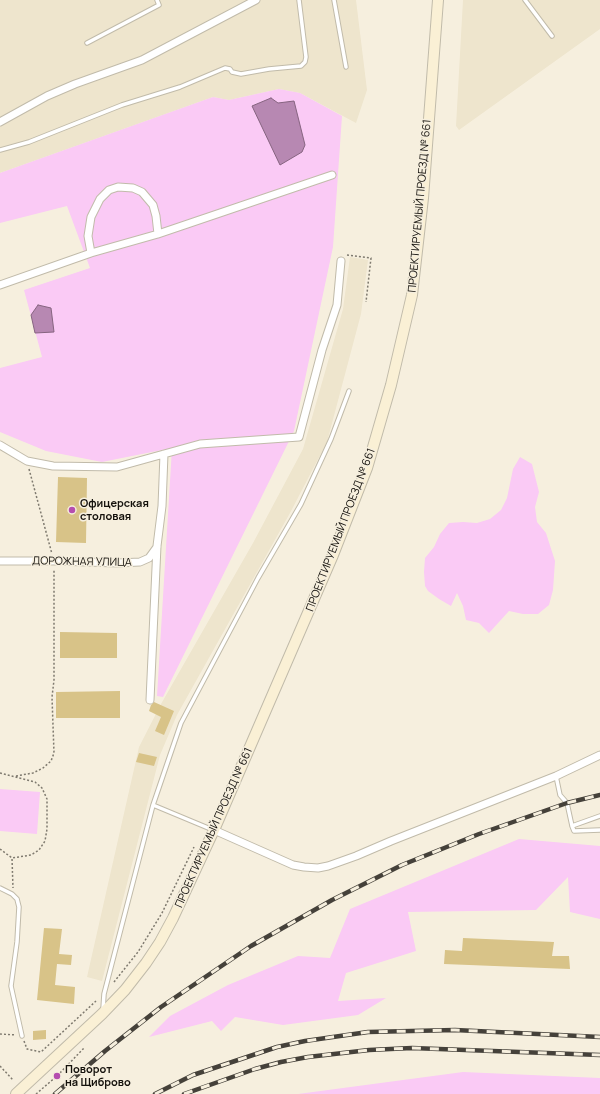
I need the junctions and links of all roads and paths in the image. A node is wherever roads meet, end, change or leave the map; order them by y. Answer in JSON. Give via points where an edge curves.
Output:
{"nodes":[{"id":1,"x":157,"y":0,"type":"edge"},
{"id":2,"x":256,"y":0,"type":"edge"},
{"id":3,"x":299,"y":0,"type":"edge"},
{"id":4,"x":334,"y":0,"type":"edge"},
{"id":5,"x":438,"y":0,"type":"edge"},
{"id":6,"x":525,"y":0,"type":"edge"},
{"id":7,"x":552,"y":36,"type":"dead end"},
{"id":8,"x":87,"y":43,"type":"dead end"},
{"id":9,"x":346,"y":67,"type":"dead end"},
{"id":10,"x":0,"y":122,"type":"edge"},
{"id":11,"x":0,"y":150,"type":"edge"},
{"id":12,"x":332,"y":175,"type":"dead end"},
{"id":13,"x":158,"y":234,"type":"junction"},
{"id":14,"x":91,"y":253,"type":"junction"},
{"id":15,"x":341,"y":262,"type":"joint"},
{"id":16,"x":0,"y":285,"type":"edge"},
{"id":17,"x":366,"y":302,"type":"dead end"},
{"id":18,"x":349,"y":391,"type":"dead end"},
{"id":19,"x":0,"y":445,"type":"edge"},
{"id":20,"x":164,"y":454,"type":"junction"},
{"id":21,"x":27,"y":461,"type":"junction"},
{"id":22,"x":157,"y":546,"type":"junction"},
{"id":23,"x":0,"y":561,"type":"edge"},
{"id":24,"x":54,"y":561,"type":"junction"},
{"id":25,"x":150,"y":700,"type":"dead end"},
{"id":26,"x":600,"y":755,"type":"edge"},
{"id":27,"x":0,"y":773,"type":"edge"},
{"id":28,"x":16,"y":776,"type":"junction"},
{"id":29,"x":556,"y":776,"type":"junction"},
{"id":30,"x":152,"y":805,"type":"junction"},
{"id":31,"x":600,"y":816,"type":"edge"},
{"id":32,"x":572,"y":826,"type":"junction"},
{"id":33,"x":214,"y":830,"type":"junction"},
{"id":34,"x":600,"y":830,"type":"edge"},
{"id":35,"x":194,"y":847,"type":"dead end"},
{"id":36,"x":0,"y":850,"type":"edge"},
{"id":37,"x":12,"y":858,"type":"junction"},
{"id":38,"x":0,"y":888,"type":"edge"},
{"id":39,"x":12,"y":894,"type":"junction"},
{"id":40,"x":114,"y":982,"type":"dead end"},
{"id":41,"x":104,"y":994,"type":"junction"},
{"id":42,"x":102,"y":1014,"type":"junction"},
{"id":43,"x":22,"y":1036,"type":"dead end"},
{"id":44,"x":84,"y":1048,"type":"dead end"},
{"id":45,"x":41,"y":1052,"type":"dead end"},
{"id":46,"x":0,"y":1066,"type":"edge"},
{"id":47,"x":13,"y":1080,"type":"dead end"},
{"id":48,"x":16,"y":1094,"type":"edge"},
{"id":49,"x":36,"y":1094,"type":"edge"}],
"edges":[{"from":1,"to":8,"type":"lane","via":[[159,5]]},
{"from":2,"to":10,"type":"street","via":[[142,60],[54,93]]},
{"from":3,"to":11,"type":"lane","via":[[306,57],[301,66],[241,74],[225,68],[180,87],[122,105],[29,142]]},
{"from":4,"to":9,"type":"lane"},
{"from":5,"to":33,"type":"main road","name":"ПРОЕКТИРУЕМЫЙ ПРОЕЗД № 661","via":[[423,198],[412,295],[391,385],[367,468],[333,555]]},
{"from":6,"to":7,"type":"lane"},
{"from":12,"to":13,"type":"street"},
{"from":13,"to":14,"type":"street"},
{"from":13,"to":14,"type":"street","via":[[153,205],[142,192],[133,188],[118,187],[109,190],[100,199],[91,217],[88,236]]},
{"from":14,"to":16,"type":"street"},
{"from":15,"to":17,"type":"path","via":[[344,255],[371,258]]},
{"from":15,"to":20,"type":"street","via":[[337,305],[299,437],[200,444]]},
{"from":18,"to":30,"type":"lane","via":[[331,439],[301,504],[258,578],[181,723]]},
{"from":19,"to":21,"type":"street"},
{"from":20,"to":21,"type":"street","via":[[117,467],[53,466]]},
{"from":20,"to":22,"type":"street"},
{"from":21,"to":24,"type":"path"},
{"from":22,"to":24,"type":"street","name":"ДОРОЖНАЯ УЛИЦА","via":[[149,558],[140,562]]},
{"from":22,"to":25,"type":"street"},
{"from":23,"to":24,"type":"street","name":"ДОРОЖНАЯ УЛИЦА"},
{"from":24,"to":28,"type":"path","via":[[54,753],[51,761],[43,768]]},
{"from":26,"to":29,"type":"street"},
{"from":27,"to":28,"type":"path"},
{"from":28,"to":37,"type":"path","via":[[35,782],[42,788],[47,799],[47,829],[45,841],[39,850],[31,855]]},
{"from":29,"to":32,"type":"lane","via":[[560,795],[567,803]]},
{"from":29,"to":33,"type":"street","via":[[356,856],[318,868],[304,868],[280,861]]},
{"from":30,"to":33,"type":"lane"},
{"from":30,"to":41,"type":"lane"},
{"from":31,"to":32,"type":"lane"},
{"from":32,"to":34,"type":"lane","via":[[574,831]]},
{"from":33,"to":42,"type":"main road","name":"ПРОЕКТИРУЕМЫЙ ПРОЕЗД № 661","via":[[160,942],[125,990]]},
{"from":35,"to":40,"type":"path","via":[[162,913],[138,952]]},
{"from":36,"to":37,"type":"path"},
{"from":37,"to":39,"type":"path"},
{"from":38,"to":39,"type":"lane"},
{"from":39,"to":43,"type":"lane","via":[[17,899],[20,915],[11,986]]},
{"from":41,"to":42,"type":"lane"},
{"from":41,"to":45,"type":"path"},
{"from":42,"to":48,"type":"main road","name":"ПРОЕКТИРУЕМЫЙ ПРОЕЗД № 661"},
{"from":44,"to":49,"type":"path","via":[[58,1076]]},
{"from":46,"to":47,"type":"path"}]}
